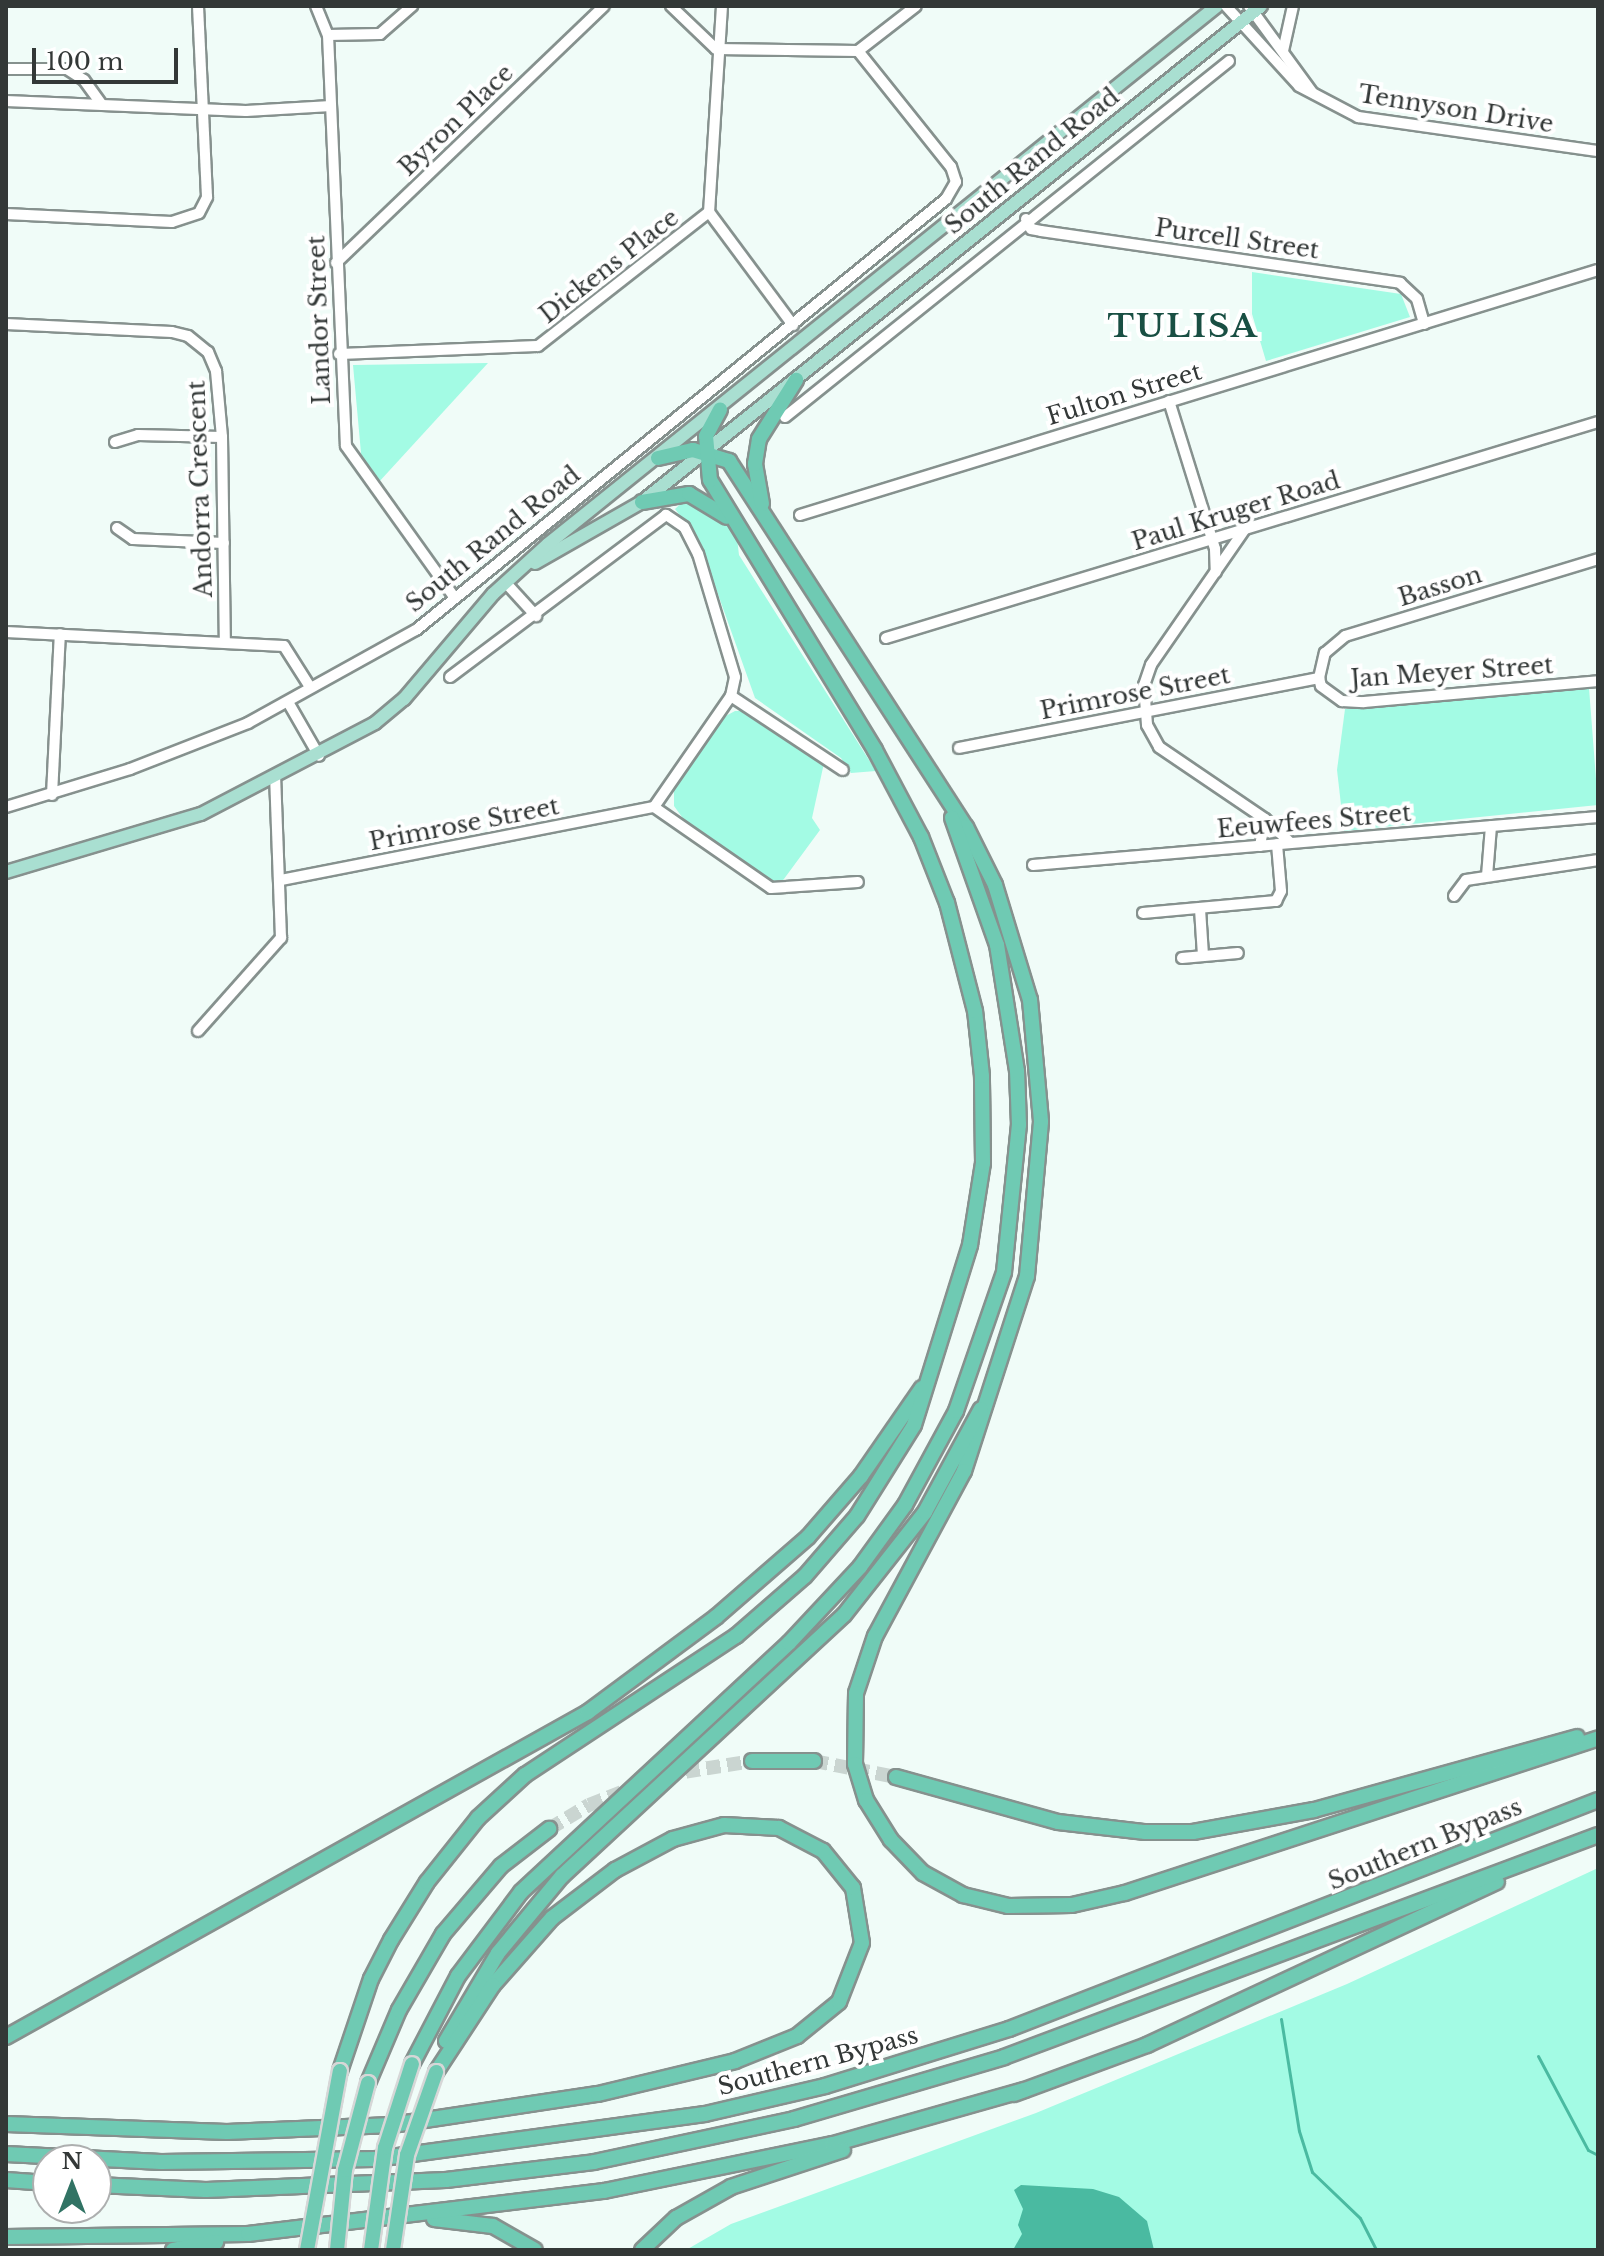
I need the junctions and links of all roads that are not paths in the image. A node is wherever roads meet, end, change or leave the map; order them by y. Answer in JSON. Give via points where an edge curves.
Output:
{"nodes":[{"id":1,"x":198,"y":6,"type":"edge"},
{"id":2,"x":316,"y":6,"type":"edge"},
{"id":3,"x":412,"y":6,"type":"edge"},
{"id":4,"x":604,"y":6,"type":"edge"},
{"id":5,"x":671,"y":6,"type":"edge"},
{"id":6,"x":722,"y":6,"type":"edge"},
{"id":7,"x":916,"y":6,"type":"edge"},
{"id":8,"x":1217,"y":6,"type":"edge"},
{"id":9,"x":1226,"y":6,"type":"edge"},
{"id":10,"x":1293,"y":6,"type":"edge"},
{"id":11,"x":1255,"y":8,"type":"edge"},
{"id":12,"x":1240,"y":23,"type":"junction"},
{"id":13,"x":328,"y":35,"type":"junction"},
{"id":14,"x":716,"y":49,"type":"junction"},
{"id":15,"x":858,"y":51,"type":"junction"},
{"id":16,"x":1283,"y":51,"type":"junction"},
{"id":17,"x":1229,"y":61,"type":"dead end"},
{"id":18,"x":6,"y":69,"type":"edge"},
{"id":19,"x":1313,"y":94,"type":"junction"},
{"id":20,"x":6,"y":101,"type":"edge"},
{"id":21,"x":102,"y":105,"type":"junction"},
{"id":22,"x":331,"y":106,"type":"junction"},
{"id":23,"x":202,"y":109,"type":"junction"},
{"id":24,"x":1598,"y":151,"type":"edge"},
{"id":25,"x":709,"y":212,"type":"junction"},
{"id":26,"x":6,"y":214,"type":"edge"},
{"id":27,"x":1026,"y":219,"type":"junction"},
{"id":28,"x":336,"y":263,"type":"junction"},
{"id":29,"x":1598,"y":270,"type":"edge"},
{"id":30,"x":6,"y":324,"type":"edge"},
{"id":31,"x":1424,"y":324,"type":"junction"},
{"id":32,"x":793,"y":325,"type":"junction"},
{"id":33,"x":339,"y":354,"type":"junction"},
{"id":34,"x":796,"y":380,"type":"junction"},
{"id":35,"x":1169,"y":401,"type":"junction"},
{"id":36,"x":720,"y":410,"type":"junction"},
{"id":37,"x":785,"y":417,"type":"dead end"},
{"id":38,"x":1598,"y":422,"type":"edge"},
{"id":39,"x":222,"y":437,"type":"junction"},
{"id":40,"x":115,"y":442,"type":"dead end"},
{"id":41,"x":705,"y":452,"type":"junction"},
{"id":42,"x":658,"y":458,"type":"junction"},
{"id":43,"x":642,"y":502,"type":"junction"},
{"id":44,"x":800,"y":515,"type":"dead end"},
{"id":45,"x":765,"y":516,"type":"junction"},
{"id":46,"x":117,"y":528,"type":"dead end"},
{"id":47,"x":1245,"y":529,"type":"junction"},
{"id":48,"x":742,"y":532,"type":"junction"},
{"id":49,"x":1210,"y":540,"type":"junction"},
{"id":50,"x":224,"y":543,"type":"junction"},
{"id":51,"x":1598,"y":559,"type":"edge"},
{"id":52,"x":1216,"y":572,"type":"junction"},
{"id":53,"x":518,"y":573,"type":"junction"},
{"id":54,"x":506,"y":583,"type":"junction"},
{"id":55,"x":455,"y":598,"type":"junction"},
{"id":56,"x":536,"y":616,"type":"junction"},
{"id":57,"x":6,"y":632,"type":"edge"},
{"id":58,"x":60,"y":634,"type":"junction"},
{"id":59,"x":886,"y":638,"type":"dead end"},
{"id":60,"x":225,"y":642,"type":"junction"},
{"id":61,"x":450,"y":677,"type":"dead end"},
{"id":62,"x":1319,"y":678,"type":"junction"},
{"id":63,"x":1598,"y":681,"type":"edge"},
{"id":64,"x":310,"y":687,"type":"junction"},
{"id":65,"x":731,"y":696,"type":"junction"},
{"id":66,"x":288,"y":702,"type":"junction"},
{"id":67,"x":1145,"y":711,"type":"junction"},
{"id":68,"x":959,"y":748,"type":"dead end"},
{"id":69,"x":319,"y":756,"type":"junction"},
{"id":70,"x":843,"y":770,"type":"dead end"},
{"id":71,"x":275,"y":778,"type":"junction"},
{"id":72,"x":52,"y":795,"type":"junction"},
{"id":73,"x":945,"y":799,"type":"junction"},
{"id":74,"x":6,"y":807,"type":"edge"},
{"id":75,"x":654,"y":807,"type":"junction"},
{"id":76,"x":1598,"y":817,"type":"edge"},
{"id":77,"x":1265,"y":819,"type":"junction"},
{"id":78,"x":1491,"y":826,"type":"junction"},
{"id":79,"x":1291,"y":843,"type":"junction"},
{"id":80,"x":1277,"y":844,"type":"junction"},
{"id":81,"x":1260,"y":846,"type":"junction"},
{"id":82,"x":1598,"y":860,"type":"edge"},
{"id":83,"x":1033,"y":865,"type":"dead end"},
{"id":84,"x":6,"y":872,"type":"edge"},
{"id":85,"x":1487,"y":876,"type":"junction"},
{"id":86,"x":281,"y":880,"type":"junction"},
{"id":87,"x":858,"y":882,"type":"dead end"},
{"id":88,"x":1454,"y":896,"type":"dead end"},
{"id":89,"x":1200,"y":909,"type":"junction"},
{"id":90,"x":1143,"y":913,"type":"dead end"},
{"id":91,"x":1238,"y":953,"type":"dead end"},
{"id":92,"x":1203,"y":956,"type":"junction"},
{"id":93,"x":1182,"y":958,"type":"dead end"},
{"id":94,"x":198,"y":1031,"type":"dead end"},
{"id":95,"x":927,"y":1382,"type":"junction"},
{"id":96,"x":989,"y":1395,"type":"junction"},
{"id":97,"x":1598,"y":1736,"type":"edge"},
{"id":98,"x":752,"y":1761,"type":"tunnel mouth"},
{"id":99,"x":814,"y":1761,"type":"tunnel mouth"},
{"id":100,"x":896,"y":1777,"type":"tunnel mouth"},
{"id":101,"x":1598,"y":1800,"type":"edge"},
{"id":102,"x":549,"y":1829,"type":"tunnel mouth"},
{"id":103,"x":1598,"y":1835,"type":"edge"},
{"id":104,"x":1553,"y":1853,"type":"junction"},
{"id":105,"x":6,"y":2037,"type":"edge"},
{"id":106,"x":437,"y":2069,"type":"junction"},
{"id":107,"x":1024,"y":2090,"type":"junction"},
{"id":108,"x":6,"y":2124,"type":"edge"},
{"id":109,"x":6,"y":2154,"type":"edge"},
{"id":110,"x":6,"y":2180,"type":"edge"},
{"id":111,"x":32,"y":2182,"type":"edge"},
{"id":112,"x":112,"y":2186,"type":"edge"},
{"id":113,"x":396,"y":2213,"type":"junction"},
{"id":114,"x":248,"y":2234,"type":"junction"},
{"id":115,"x":6,"y":2237,"type":"edge"},
{"id":116,"x":173,"y":2250,"type":"edge"},
{"id":117,"x":307,"y":2250,"type":"edge"},
{"id":118,"x":337,"y":2250,"type":"edge"},
{"id":119,"x":371,"y":2250,"type":"edge"},
{"id":120,"x":393,"y":2250,"type":"edge"},
{"id":121,"x":400,"y":2250,"type":"edge"},
{"id":122,"x":535,"y":2250,"type":"edge"},
{"id":123,"x":642,"y":2250,"type":"edge"}],
"edges":[{"from":1,"to":23,"type":"street"},
{"from":2,"to":13,"type":"street","name":"Landor Street"},
{"from":3,"to":13,"type":"street","via":[[380,34]]},
{"from":4,"to":28,"type":"street","name":"Byron Place"},
{"from":5,"to":14,"type":"street"},
{"from":6,"to":14,"type":"street"},
{"from":7,"to":15,"type":"street"},
{"from":8,"to":36,"type":"main road","name":"South Rand Road"},
{"from":9,"to":12,"type":"street","name":"Tennyson Drive"},
{"from":10,"to":16,"type":"street"},
{"from":11,"to":12,"type":"main road","name":"South Rand Road"},
{"from":11,"to":16,"type":"street","name":"Tennyson Drive"},
{"from":12,"to":19,"type":"street","name":"Tennyson Drive","via":[[1276,64]]},
{"from":12,"to":34,"type":"main road","name":"South Rand Road"},
{"from":13,"to":22,"type":"street","name":"Landor Street"},
{"from":14,"to":15,"type":"street"},
{"from":14,"to":25,"type":"street"},
{"from":15,"to":32,"type":"street","name":"South Rand Road","via":[[951,167],[955,186],[946,199]]},
{"from":16,"to":19,"type":"street","name":"Tennyson Drive"},
{"from":17,"to":27,"type":"street"},
{"from":18,"to":21,"type":"street","via":[[67,69],[84,80]]},
{"from":19,"to":24,"type":"street","name":"Tennyson Drive","via":[[1358,117]]},
{"from":20,"to":21,"type":"street"},
{"from":21,"to":23,"type":"street"},
{"from":22,"to":23,"type":"street"},
{"from":22,"to":28,"type":"street","name":"Landor Street"},
{"from":23,"to":26,"type":"street","via":[[207,197],[189,220]]},
{"from":25,"to":32,"type":"street"},
{"from":25,"to":33,"type":"street","name":"Dickens Place","via":[[538,346]]},
{"from":27,"to":31,"type":"street","name":"Purcell Street","via":[[1031,229],[1041,231],[1400,283],[1417,299]]},
{"from":27,"to":37,"type":"street"},
{"from":28,"to":33,"type":"street","name":"Landor Street"},
{"from":29,"to":31,"type":"street","name":"Fulton Street"},
{"from":30,"to":39,"type":"street","name":"Andorra Crescent","via":[[188,336],[215,364]]},
{"from":31,"to":35,"type":"street","name":"Fulton Street"},
{"from":32,"to":55,"type":"street","name":"South Rand Road"},
{"from":33,"to":55,"type":"street","name":"Landor Street","via":[[347,454]]},
{"from":34,"to":41,"type":"main road","name":"South Rand Road"},
{"from":34,"to":45,"type":"highway","via":[[764,426],[756,452]]},
{"from":35,"to":44,"type":"street","name":"Fulton Street"},
{"from":35,"to":49,"type":"street"},
{"from":36,"to":41,"type":"highway","via":[[707,430]]},
{"from":36,"to":42,"type":"main road","name":"South Rand Road"},
{"from":38,"to":47,"type":"street","name":"Paul Kruger Road"},
{"from":39,"to":40,"type":"street","via":[[138,435]]},
{"from":39,"to":50,"type":"street","name":"Andorra Crescent"},
{"from":41,"to":42,"type":"highway"},
{"from":41,"to":43,"type":"main road","name":"South Rand Road"},
{"from":41,"to":45,"type":"highway","via":[[729,461]]},
{"from":41,"to":48,"type":"highway","via":[[710,480]]},
{"from":42,"to":53,"type":"main road","name":"South Rand Road"},
{"from":43,"to":48,"type":"highway","via":[[673,494],[697,496]]},
{"from":43,"to":53,"type":"main road","name":"South Rand Road"},
{"from":45,"to":73,"type":"highway"},
{"from":46,"to":50,"type":"street","via":[[133,539]]},
{"from":47,"to":49,"type":"street","name":"Paul Kruger Road"},
{"from":47,"to":52,"type":"street"},
{"from":48,"to":95,"type":"highway","via":[[875,750],[921,837],[947,903],[975,1011],[984,1113],[981,1178],[961,1281]]},
{"from":49,"to":52,"type":"street"},
{"from":49,"to":59,"type":"street","name":"Paul Kruger Road"},
{"from":50,"to":60,"type":"street","name":"Andorra Crescent"},
{"from":51,"to":62,"type":"street","name":"Basson","via":[[1345,636],[1325,653]]},
{"from":52,"to":67,"type":"street","via":[[1151,665],[1144,685]]},
{"from":53,"to":54,"type":"main road","name":"South Rand Road"},
{"from":54,"to":56,"type":"street","name":"South Rand Road"},
{"from":54,"to":69,"type":"main road","name":"South Rand Road","via":[[404,699]]},
{"from":55,"to":64,"type":"street","name":"South Rand Road","via":[[404,638]]},
{"from":56,"to":61,"type":"street"},
{"from":56,"to":65,"type":"street","via":[[662,516],[680,522],[698,554],[735,682]]},
{"from":57,"to":58,"type":"street"},
{"from":58,"to":60,"type":"street"},
{"from":58,"to":72,"type":"street"},
{"from":60,"to":64,"type":"street","via":[[288,648]]},
{"from":62,"to":63,"type":"street","name":"Jan Meyer Street","via":[[1321,686],[1342,701],[1364,702]]},
{"from":62,"to":67,"type":"street","name":"Primrose Street"},
{"from":64,"to":66,"type":"street","name":"South Rand Road"},
{"from":65,"to":70,"type":"street"},
{"from":65,"to":75,"type":"street"},
{"from":66,"to":69,"type":"street"},
{"from":66,"to":72,"type":"street","name":"South Rand Road","via":[[212,738]]},
{"from":67,"to":68,"type":"street","name":"Primrose Street"},
{"from":67,"to":77,"type":"street","via":[[1149,733],[1159,747]]},
{"from":69,"to":71,"type":"main road","name":"South Rand Road"},
{"from":71,"to":84,"type":"main road","name":"South Rand Road","via":[[160,829]]},
{"from":71,"to":86,"type":"street"},
{"from":72,"to":74,"type":"street","name":"South Rand Road"},
{"from":73,"to":96,"type":"highway","via":[[995,885],[1015,939],[1039,1071],[1038,1180],[1027,1276]]},
{"from":73,"to":119,"type":"highway","bridge":true,"via":[[997,945],[1017,1071],[1019,1125],[1004,1272],[956,1411],[905,1505],[840,1590],[521,1892],[458,1976],[412,2064],[385,2148]]},
{"from":75,"to":86,"type":"street","name":"Primrose Street"},
{"from":75,"to":87,"type":"street","via":[[771,888]]},
{"from":76,"to":78,"type":"street","name":"Eeuwfees Street"},
{"from":77,"to":79,"type":"street"},
{"from":77,"to":81,"type":"street"},
{"from":78,"to":79,"type":"street","name":"Eeuwfees Street"},
{"from":78,"to":85,"type":"street"},
{"from":79,"to":80,"type":"street","name":"Eeuwfees Street"},
{"from":80,"to":81,"type":"street","name":"Eeuwfees Street"},
{"from":80,"to":89,"type":"street","via":[[1281,891],[1276,901]]},
{"from":81,"to":83,"type":"street","name":"Eeuwfees Street"},
{"from":82,"to":85,"type":"street"},
{"from":85,"to":88,"type":"street","via":[[1462,882]]},
{"from":86,"to":94,"type":"street","via":[[279,943]]},
{"from":89,"to":90,"type":"street"},
{"from":89,"to":92,"type":"street"},
{"from":91,"to":92,"type":"street"},
{"from":92,"to":93,"type":"street"},
{"from":95,"to":105,"type":"highway","via":[[861,1476],[808,1537],[716,1617],[588,1712]]},
{"from":95,"to":117,"type":"highway","bridge":true,"via":[[914,1425],[881,1482],[805,1576],[736,1636],[525,1775],[459,1840],[371,1979],[340,2071]]},
{"from":96,"to":97,"type":"highway","via":[[964,1471],[875,1636],[852,1714],[855,1764],[866,1800],[905,1856],[941,1884],[1008,1906],[1091,1902]]},
{"from":96,"to":106,"type":"highway","via":[[925,1512],[844,1615],[562,1876],[524,1918],[464,2006]]},
{"from":97,"to":100,"type":"highway","via":[[1556,1742],[1314,1810],[1193,1832],[1058,1822]]},
{"from":98,"to":99,"type":"highway"},
{"from":101,"to":109,"type":"highway","name":"Southern Bypass","via":[[1009,2029],[825,2086],[705,2114],[376,2159],[177,2162]]},
{"from":102,"to":118,"type":"highway","bridge":true,"via":[[501,1866],[443,1934],[399,2010],[368,2083],[343,2181]]},
{"from":103,"to":104,"type":"highway","name":"Southern Bypass"},
{"from":104,"to":107,"type":"highway","via":[[1248,2000]]},
{"from":104,"to":112,"type":"highway","name":"Southern Bypass","via":[[1004,2057],[765,2125],[594,2162],[446,2180],[206,2190]]},
{"from":106,"to":108,"type":"highway","via":[[493,1985],[552,1918],[615,1870],[673,1839],[724,1825],[779,1828],[823,1851],[853,1888],[862,1943],[839,2002],[797,2036],[735,2061],[598,2094],[392,2125],[227,2132]]},
{"from":106,"to":113,"type":"highway","bridge":true,"via":[[412,2136]]},
{"from":107,"to":113,"type":"highway","via":[[833,2144],[707,2171],[604,2191]]},
{"from":107,"to":123,"type":"highway","via":[[731,2187],[676,2218]]},
{"from":110,"to":111,"type":"highway"},
{"from":113,"to":114,"type":"highway"},
{"from":113,"to":120,"type":"highway","bridge":true},
{"from":113,"to":121,"type":"highway","bridge":true},
{"from":113,"to":122,"type":"highway","via":[[482,2223],[515,2235]]},
{"from":114,"to":115,"type":"highway"},
{"from":114,"to":116,"type":"highway"}]}
